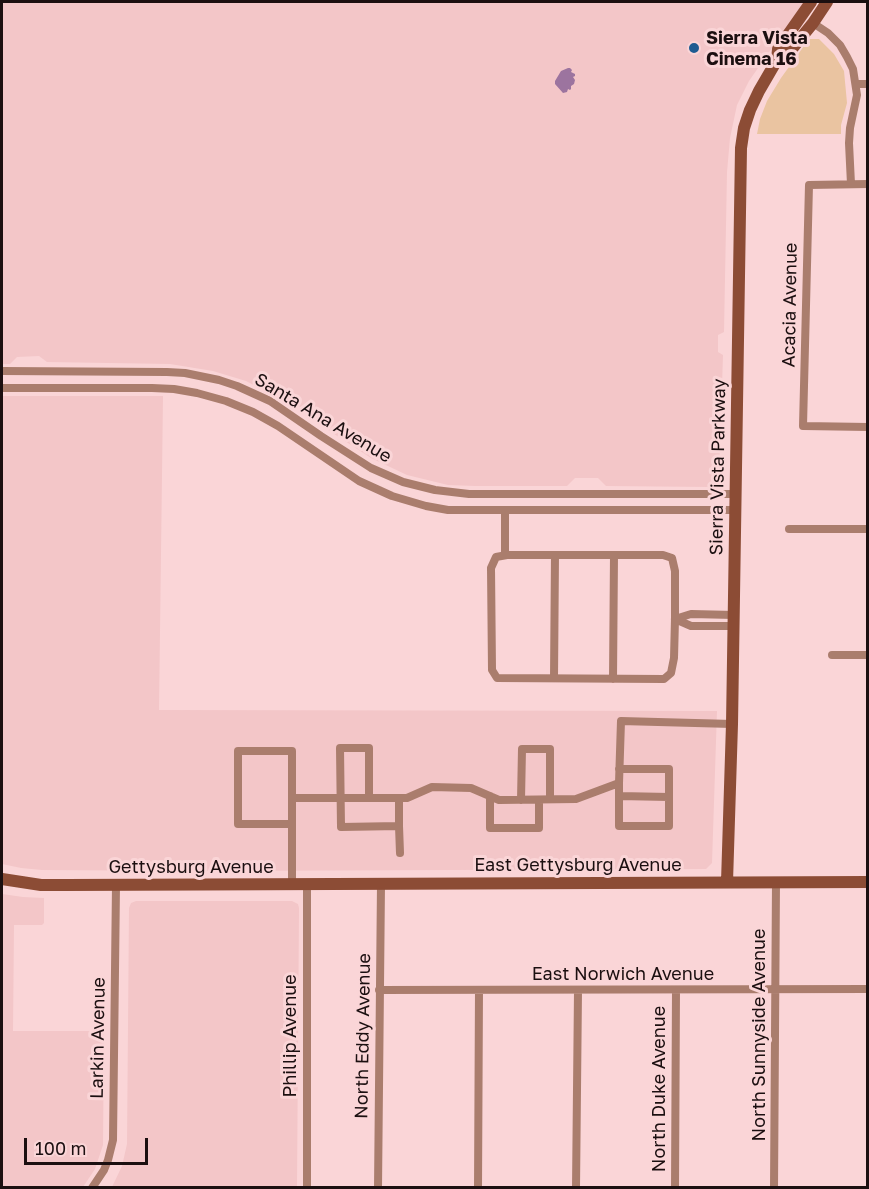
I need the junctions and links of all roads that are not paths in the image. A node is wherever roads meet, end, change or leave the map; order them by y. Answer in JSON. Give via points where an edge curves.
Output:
{"nodes":[{"id":1,"x":811,"y":2,"type":"edge"},
{"id":2,"x":819,"y":2,"type":"edge"},
{"id":3,"x":827,"y":2,"type":"edge"},
{"id":4,"x":813,"y":23,"type":"junction"},
{"id":5,"x":777,"y":60,"type":"junction"},
{"id":6,"x":856,"y":84,"type":"junction"},
{"id":7,"x":867,"y":84,"type":"edge"},
{"id":8,"x":851,"y":184,"type":"junction"},
{"id":9,"x":867,"y":184,"type":"edge"},
{"id":10,"x":2,"y":371,"type":"edge"},
{"id":11,"x":2,"y":388,"type":"edge"},
{"id":12,"x":867,"y":427,"type":"edge"},
{"id":13,"x":735,"y":494,"type":"junction"},
{"id":14,"x":505,"y":510,"type":"junction"},
{"id":15,"x":735,"y":510,"type":"junction"},
{"id":16,"x":789,"y":529,"type":"dead end"},
{"id":17,"x":867,"y":529,"type":"edge"},
{"id":18,"x":505,"y":555,"type":"junction"},
{"id":19,"x":555,"y":555,"type":"junction"},
{"id":20,"x":614,"y":555,"type":"junction"},
{"id":21,"x":675,"y":619,"type":"junction"},
{"id":22,"x":734,"y":621,"type":"junction"},
{"id":23,"x":832,"y":655,"type":"dead end"},
{"id":24,"x":867,"y":655,"type":"edge"},
{"id":25,"x":554,"y":678,"type":"junction"},
{"id":26,"x":613,"y":679,"type":"junction"},
{"id":27,"x":732,"y":724,"type":"junction"},
{"id":28,"x":619,"y":770,"type":"junction"},
{"id":29,"x":619,"y":783,"type":"junction"},
{"id":30,"x":490,"y":796,"type":"junction"},
{"id":31,"x":619,"y":796,"type":"junction"},
{"id":32,"x":669,"y":797,"type":"junction"},
{"id":33,"x":292,"y":798,"type":"junction"},
{"id":34,"x":340,"y":798,"type":"junction"},
{"id":35,"x":369,"y":798,"type":"junction"},
{"id":36,"x":399,"y":798,"type":"junction"},
{"id":37,"x":521,"y":800,"type":"junction"},
{"id":38,"x":539,"y":800,"type":"junction"},
{"id":39,"x":550,"y":800,"type":"junction"},
{"id":40,"x":292,"y":824,"type":"junction"},
{"id":41,"x":399,"y":826,"type":"junction"},
{"id":42,"x":400,"y":853,"type":"dead end"},
{"id":43,"x":2,"y":879,"type":"edge"},
{"id":44,"x":727,"y":882,"type":"junction"},
{"id":45,"x":776,"y":882,"type":"junction"},
{"id":46,"x":867,"y":882,"type":"edge"},
{"id":47,"x":381,"y":884,"type":"junction"},
{"id":48,"x":116,"y":885,"type":"junction"},
{"id":49,"x":292,"y":885,"type":"junction"},
{"id":50,"x":307,"y":885,"type":"junction"},
{"id":51,"x":867,"y":989,"type":"edge"},
{"id":52,"x":380,"y":990,"type":"junction"},
{"id":53,"x":479,"y":990,"type":"junction"},
{"id":54,"x":676,"y":990,"type":"junction"},
{"id":55,"x":776,"y":990,"type":"junction"},
{"id":56,"x":578,"y":991,"type":"junction"},
{"id":57,"x":92,"y":1188,"type":"edge"},
{"id":58,"x":307,"y":1188,"type":"edge"},
{"id":59,"x":378,"y":1188,"type":"edge"},
{"id":60,"x":478,"y":1188,"type":"edge"},
{"id":61,"x":576,"y":1188,"type":"edge"},
{"id":62,"x":675,"y":1188,"type":"edge"},
{"id":63,"x":774,"y":1188,"type":"edge"}],
"edges":[{"from":1,"to":5,"type":"main road","name":"Sierra Vista Parkway","via":[[778,49]]},
{"from":2,"to":4,"type":"main road","via":[[811,16]]},
{"from":3,"to":4,"type":"main road","name":"Sierra Vista Parkway"},
{"from":4,"to":5,"type":"main road","name":"Sierra Vista Parkway","via":[[787,55]]},
{"from":4,"to":6,"type":"street","via":[[840,45]]},
{"from":5,"to":13,"type":"main road","name":"Sierra Vista Parkway","via":[[750,110],[741,148]]},
{"from":6,"to":7,"type":"street"},
{"from":6,"to":8,"type":"street","via":[[849,142]]},
{"from":8,"to":9,"type":"street"},
{"from":8,"to":12,"type":"street","name":"Acacia Avenue","via":[[809,184],[803,426]]},
{"from":10,"to":13,"type":"street","name":"Santa Ana Avenue","via":[[167,372],[219,380],[270,401],[371,468],[435,490],[469,494]]},
{"from":11,"to":14,"type":"street","name":"Santa Ana Avenue","via":[[152,388],[197,393],[253,412],[376,490],[448,510]]},
{"from":13,"to":15,"type":"main road","name":"Sierra Vista Parkway"},
{"from":14,"to":15,"type":"street","name":"Santa Ana Avenue"},
{"from":14,"to":18,"type":"street"},
{"from":15,"to":22,"type":"main road","name":"Sierra Vista Parkway"},
{"from":16,"to":17,"type":"street"},
{"from":18,"to":19,"type":"street"},
{"from":18,"to":25,"type":"street","via":[[496,557],[491,568],[492,670],[497,678]]},
{"from":19,"to":20,"type":"street"},
{"from":19,"to":25,"type":"street"},
{"from":20,"to":21,"type":"street","via":[[672,558]]},
{"from":20,"to":26,"type":"street"},
{"from":21,"to":22,"type":"street","via":[[691,614]]},
{"from":21,"to":26,"type":"street","via":[[671,673],[664,679]]},
{"from":22,"to":27,"type":"main road","name":"Sierra Vista Parkway"},
{"from":23,"to":24,"type":"street"},
{"from":25,"to":26,"type":"street"},
{"from":27,"to":28,"type":"street","via":[[621,721]]},
{"from":27,"to":44,"type":"main road","name":"Sierra Vista Parkway"},
{"from":28,"to":29,"type":"street"},
{"from":28,"to":32,"type":"street","via":[[669,769]]},
{"from":29,"to":31,"type":"street"},
{"from":29,"to":39,"type":"street","via":[[576,799]]},
{"from":30,"to":36,"type":"street","via":[[471,788],[432,787]]},
{"from":30,"to":37,"type":"street"},
{"from":30,"to":38,"type":"street","via":[[490,828],[539,828]]},
{"from":31,"to":32,"type":"street"},
{"from":31,"to":32,"type":"street","via":[[619,826],[669,826]]},
{"from":33,"to":34,"type":"street"},
{"from":33,"to":40,"type":"street"},
{"from":33,"to":40,"type":"street","via":[[292,751],[238,751],[238,824]]},
{"from":34,"to":35,"type":"street"},
{"from":34,"to":35,"type":"street","via":[[340,748],[369,748]]},
{"from":34,"to":41,"type":"street","via":[[341,827]]},
{"from":35,"to":36,"type":"street"},
{"from":36,"to":41,"type":"street"},
{"from":37,"to":38,"type":"street"},
{"from":37,"to":39,"type":"street","via":[[522,749],[550,749]]},
{"from":38,"to":39,"type":"street"},
{"from":40,"to":49,"type":"street"},
{"from":41,"to":42,"type":"street"},
{"from":43,"to":48,"type":"main road","name":"Gettysburg Avenue","via":[[40,885]]},
{"from":44,"to":45,"type":"main road","name":"East Gettysburg Avenue"},
{"from":44,"to":47,"type":"main road","name":"East Gettysburg Avenue"},
{"from":45,"to":46,"type":"main road"},
{"from":45,"to":55,"type":"street","name":"North Sunnyside Avenue"},
{"from":47,"to":50,"type":"main road","name":"Gettysburg Avenue"},
{"from":47,"to":52,"type":"street","name":"North Eddy Avenue"},
{"from":48,"to":49,"type":"main road","name":"Gettysburg Avenue"},
{"from":48,"to":57,"type":"street","name":"Larkin Avenue","via":[[113,1140],[104,1170]]},
{"from":49,"to":50,"type":"main road","name":"Gettysburg Avenue"},
{"from":50,"to":58,"type":"street","name":"Phillip Avenue"},
{"from":51,"to":55,"type":"street","name":"East Norwich Avenue"},
{"from":52,"to":53,"type":"street","name":"East Norwich Avenue"},
{"from":52,"to":59,"type":"street","name":"North Eddy Avenue"},
{"from":53,"to":56,"type":"street","name":"East Norwich Avenue"},
{"from":53,"to":60,"type":"street"},
{"from":54,"to":55,"type":"street","name":"East Norwich Avenue"},
{"from":54,"to":56,"type":"street","name":"East Norwich Avenue"},
{"from":54,"to":62,"type":"street","name":"North Duke Avenue"},
{"from":55,"to":63,"type":"street","name":"North Sunnyside Avenue"},
{"from":56,"to":61,"type":"street"}]}
